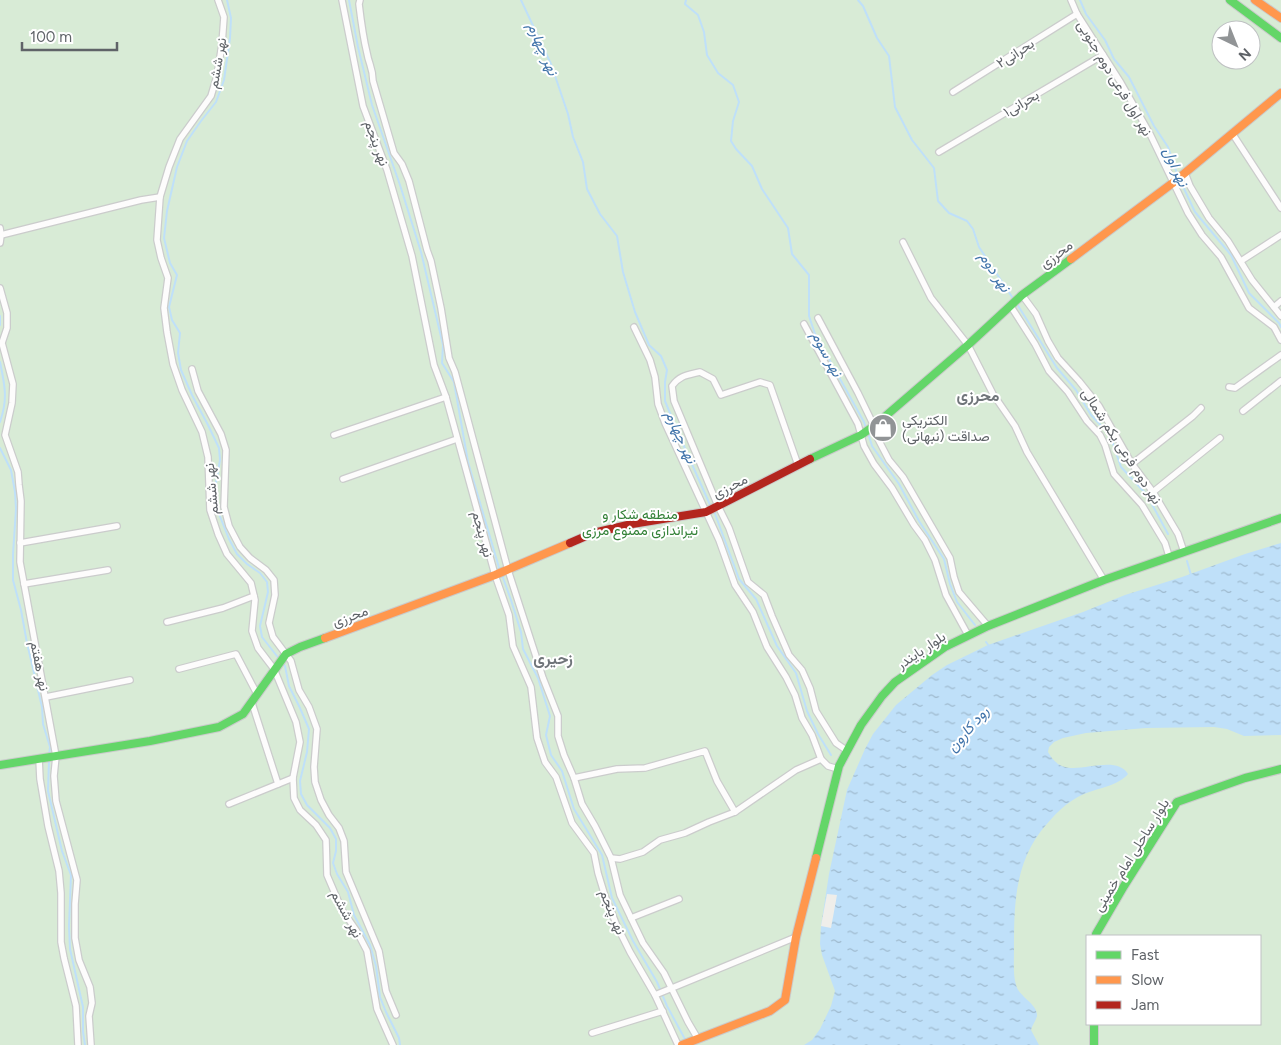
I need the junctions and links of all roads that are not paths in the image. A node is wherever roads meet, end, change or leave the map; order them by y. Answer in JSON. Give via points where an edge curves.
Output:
{"nodes":[{"id":1,"x":218,"y":0,"type":"edge"},
{"id":2,"x":342,"y":0,"type":"edge"},
{"id":3,"x":360,"y":0,"type":"edge"},
{"id":4,"x":1071,"y":0,"type":"edge"},
{"id":5,"x":1230,"y":0,"type":"edge"},
{"id":6,"x":1255,"y":0,"type":"edge"},
{"id":7,"x":1077,"y":14,"type":"junction"},
{"id":8,"x":1281,"y":18,"type":"edge"},
{"id":9,"x":1281,"y":38,"type":"edge"},
{"id":10,"x":1103,"y":55,"type":"junction"},
{"id":11,"x":953,"y":92,"type":"dead end"},
{"id":12,"x":1281,"y":93,"type":"edge"},
{"id":13,"x":1232,"y":133,"type":"junction"},
{"id":14,"x":940,"y":152,"type":"dead end"},
{"id":15,"x":1179,"y":178,"type":"junction"},
{"id":16,"x":160,"y":198,"type":"junction"},
{"id":17,"x":1281,"y":208,"type":"edge"},
{"id":18,"x":0,"y":228,"type":"edge"},
{"id":19,"x":1,"y":235,"type":"junction"},
{"id":20,"x":1281,"y":235,"type":"edge"},
{"id":21,"x":903,"y":242,"type":"dead end"},
{"id":22,"x":0,"y":243,"type":"edge"},
{"id":23,"x":1241,"y":261,"type":"junction"},
{"id":24,"x":0,"y":288,"type":"edge"},
{"id":25,"x":1016,"y":300,"type":"junction"},
{"id":26,"x":1281,"y":301,"type":"edge"},
{"id":27,"x":1274,"y":307,"type":"junction"},
{"id":28,"x":1281,"y":316,"type":"edge"},
{"id":29,"x":818,"y":318,"type":"dead end"},
{"id":30,"x":804,"y":324,"type":"dead end"},
{"id":31,"x":634,"y":327,"type":"dead end"},
{"id":32,"x":1281,"y":340,"type":"edge"},
{"id":33,"x":968,"y":345,"type":"junction"},
{"id":34,"x":1281,"y":355,"type":"edge"},
{"id":35,"x":192,"y":369,"type":"dead end"},
{"id":36,"x":1281,"y":381,"type":"edge"},
{"id":37,"x":1229,"y":387,"type":"dead end"},
{"id":38,"x":446,"y":397,"type":"junction"},
{"id":39,"x":1201,"y":408,"type":"dead end"},
{"id":40,"x":1243,"y":411,"type":"dead end"},
{"id":41,"x":867,"y":431,"type":"junction"},
{"id":42,"x":334,"y":434,"type":"dead end"},
{"id":43,"x":1220,"y":438,"type":"dead end"},
{"id":44,"x":457,"y":439,"type":"junction"},
{"id":45,"x":1132,"y":464,"type":"junction"},
{"id":46,"x":798,"y":465,"type":"junction"},
{"id":47,"x":343,"y":479,"type":"dead end"},
{"id":48,"x":1153,"y":492,"type":"junction"},
{"id":49,"x":712,"y":509,"type":"junction"},
{"id":50,"x":1281,"y":518,"type":"edge"},
{"id":51,"x":118,"y":526,"type":"dead end"},
{"id":52,"x":20,"y":543,"type":"junction"},
{"id":53,"x":1184,"y":552,"type":"junction"},
{"id":54,"x":1169,"y":556,"type":"junction"},
{"id":55,"x":108,"y":570,"type":"dead end"},
{"id":56,"x":501,"y":573,"type":"junction"},
{"id":57,"x":1104,"y":580,"type":"junction"},
{"id":58,"x":24,"y":584,"type":"junction"},
{"id":59,"x":254,"y":596,"type":"junction"},
{"id":60,"x":167,"y":622,"type":"dead end"},
{"id":61,"x":988,"y":626,"type":"junction"},
{"id":62,"x":968,"y":635,"type":"junction"},
{"id":63,"x":284,"y":656,"type":"junction"},
{"id":64,"x":276,"y":667,"type":"junction"},
{"id":65,"x":179,"y":669,"type":"dead end"},
{"id":66,"x":130,"y":680,"type":"dead end"},
{"id":67,"x":257,"y":694,"type":"junction"},
{"id":68,"x":46,"y":697,"type":"junction"},
{"id":69,"x":252,"y":703,"type":"junction"},
{"id":70,"x":846,"y":750,"type":"junction"},
{"id":71,"x":48,"y":758,"type":"junction"},
{"id":72,"x":822,"y":759,"type":"junction"},
{"id":73,"x":0,"y":765,"type":"edge"},
{"id":74,"x":838,"y":769,"type":"junction"},
{"id":75,"x":1281,"y":769,"type":"edge"},
{"id":76,"x":293,"y":778,"type":"junction"},
{"id":77,"x":574,"y":778,"type":"junction"},
{"id":78,"x":278,"y":784,"type":"junction"},
{"id":79,"x":229,"y":804,"type":"dead end"},
{"id":80,"x":734,"y":812,"type":"junction"},
{"id":81,"x":611,"y":858,"type":"junction"},
{"id":82,"x":679,"y":900,"type":"dead end"},
{"id":83,"x":631,"y":918,"type":"junction"},
{"id":84,"x":1096,"y":935,"type":"edge"},
{"id":85,"x":796,"y":937,"type":"junction"},
{"id":86,"x":672,"y":988,"type":"junction"},
{"id":87,"x":656,"y":994,"type":"junction"},
{"id":88,"x":663,"y":1012,"type":"junction"},
{"id":89,"x":396,"y":1015,"type":"dead end"},
{"id":90,"x":1094,"y":1025,"type":"edge"},
{"id":91,"x":592,"y":1033,"type":"dead end"},
{"id":92,"x":695,"y":1040,"type":"junction"},
{"id":93,"x":78,"y":1045,"type":"edge"},
{"id":94,"x":91,"y":1045,"type":"edge"},
{"id":95,"x":393,"y":1045,"type":"edge"},
{"id":96,"x":678,"y":1045,"type":"edge"},
{"id":97,"x":682,"y":1045,"type":"edge"},
{"id":98,"x":1094,"y":1045,"type":"edge"}],
"edges":[{"from":1,"to":16,"type":"street","name":"نهر ششم","via":[[224,17],[220,60],[211,96],[180,139]]},
{"from":2,"to":38,"type":"street","name":"نهر پنجم","via":[[363,106],[387,170],[412,256],[434,366]]},
{"from":3,"to":56,"type":"street","name":"نهر پنجم","via":[[363,37],[373,81],[394,153],[409,181],[431,260],[449,358],[455,372]]},
{"from":4,"to":7,"type":"street","name":"نهر اول فرعی دوم جنوبی"},
{"from":5,"to":9,"type":"street"},
{"from":6,"to":8,"type":"street"},
{"from":7,"to":10,"type":"street","name":"نهر اول فرعی دوم جنوبی"},
{"from":7,"to":11,"type":"street","name":"بحرانی۲"},
{"from":10,"to":14,"type":"street","name":"بحرانی۱"},
{"from":10,"to":15,"type":"street","name":"نهر اول فرعی دوم جنوبی"},
{"from":12,"to":13,"type":"street","name":"محرزی"},
{"from":13,"to":15,"type":"street","name":"محرزی"},
{"from":13,"to":17,"type":"street"},
{"from":15,"to":23,"type":"street","via":[[1190,186]]},
{"from":15,"to":25,"type":"street","name":"محرزی"},
{"from":15,"to":32,"type":"street","via":[[1188,213],[1222,257],[1249,308],[1274,327]]},
{"from":16,"to":19,"type":"street"},
{"from":16,"to":59,"type":"street","name":"نهر ششم","via":[[158,240],[168,278],[164,308],[173,364],[202,432],[208,457],[210,510],[218,534],[227,554],[251,583]]},
{"from":18,"to":19,"type":"street"},
{"from":19,"to":22,"type":"street"},
{"from":20,"to":23,"type":"street"},
{"from":21,"to":33,"type":"street","via":[[931,298]]},
{"from":23,"to":27,"type":"street"},
{"from":24,"to":52,"type":"street","name":"نهر هفتم","via":[[8,313],[2,343],[13,384],[5,435],[18,472]]},
{"from":25,"to":33,"type":"street","name":"محرزی"},
{"from":25,"to":45,"type":"street","name":"نهر دوم فرعی یکم شمالی","via":[[1036,314],[1058,358],[1100,406]]},
{"from":25,"to":54,"type":"street","via":[[1049,371],[1100,435],[1114,474],[1142,505],[1165,543]]},
{"from":26,"to":27,"type":"street"},
{"from":27,"to":28,"type":"street"},
{"from":29,"to":41,"type":"street","via":[[858,393]]},
{"from":30,"to":41,"type":"street","via":[[858,424]]},
{"from":31,"to":49,"type":"street","via":[[650,360],[665,423]]},
{"from":33,"to":41,"type":"street","name":"محرزی"},
{"from":33,"to":57,"type":"street","via":[[1027,452]]},
{"from":34,"to":37,"type":"street","via":[[1235,388]]},
{"from":35,"to":63,"type":"street","via":[[198,391],[226,450],[224,507],[229,526],[240,547],[274,580],[275,595],[269,623]]},
{"from":36,"to":40,"type":"street"},
{"from":38,"to":42,"type":"street"},
{"from":38,"to":44,"type":"street","name":"نهر پنجم"},
{"from":39,"to":45,"type":"street"},
{"from":41,"to":46,"type":"street","name":"محرزی"},
{"from":41,"to":61,"type":"street","via":[[878,439],[903,477],[950,558],[959,592]]},
{"from":41,"to":62,"type":"street","via":[[864,446],[925,540],[946,595]]},
{"from":43,"to":48,"type":"street"},
{"from":44,"to":47,"type":"street"},
{"from":44,"to":56,"type":"street","name":"نهر پنجم"},
{"from":45,"to":48,"type":"street","name":"نهر دوم فرعی یکم شمالی"},
{"from":46,"to":49,"type":"street","name":"محرزی"},
{"from":46,"to":49,"type":"street","via":[[770,385],[760,382],[722,395],[713,379],[700,372],[677,379],[672,386],[674,402]]},
{"from":48,"to":53,"type":"street","name":"نهر دوم فرعی یکم شمالی","via":[[1178,534]]},
{"from":49,"to":56,"type":"street","name":"محرزی","via":[[593,533]]},
{"from":49,"to":70,"type":"street","via":[[729,528],[748,582],[764,595],[789,655],[802,670],[816,711],[836,743]]},
{"from":49,"to":72,"type":"street","via":[[735,585],[753,612],[768,647],[786,676]]},
{"from":50,"to":53,"type":"street","name":"بلوار بایندر"},
{"from":51,"to":52,"type":"street"},
{"from":52,"to":58,"type":"street","name":"نهر هفتم"},
{"from":53,"to":54,"type":"street","name":"بلوار بایندر"},
{"from":54,"to":57,"type":"street","name":"بلوار بایندر"},
{"from":55,"to":58,"type":"street"},
{"from":56,"to":63,"type":"street","name":"محرزی","via":[[300,647]]},
{"from":56,"to":77,"type":"street","name":"نهر پنجم","via":[[558,716],[558,736]]},
{"from":56,"to":87,"type":"street","name":"نهر پنجم","via":[[514,646],[531,687],[537,738],[545,762],[556,777],[572,823],[594,853],[617,926]]},
{"from":57,"to":61,"type":"street","name":"بلوار بایندر"},
{"from":58,"to":68,"type":"street","name":"نهر هفتم"},
{"from":59,"to":60,"type":"street","via":[[223,608]]},
{"from":59,"to":64,"type":"street","name":"نهر ششم","via":[[252,631],[258,648]]},
{"from":61,"to":62,"type":"street","name":"بلوار بایندر"},
{"from":62,"to":70,"type":"street","name":"بلوار بایندر","via":[[895,682]]},
{"from":63,"to":64,"type":"street","name":"محرزی"},
{"from":63,"to":89,"type":"street","via":[[291,661],[317,729],[315,782],[321,800],[344,841],[346,872],[379,951],[386,991]]},
{"from":64,"to":67,"type":"street","name":"محرزی"},
{"from":64,"to":76,"type":"street","name":"نهر ششم","via":[[300,742]]},
{"from":65,"to":67,"type":"street","via":[[236,654]]},
{"from":66,"to":68,"type":"street"},
{"from":67,"to":69,"type":"street","name":"محرزی"},
{"from":68,"to":71,"type":"street","name":"نهر هفتم"},
{"from":69,"to":71,"type":"street","name":"محرزی","via":[[243,714],[219,727]]},
{"from":69,"to":78,"type":"street"},
{"from":70,"to":74,"type":"street","name":"بلوار بایندر"},
{"from":71,"to":73,"type":"street","name":"محرزی"},
{"from":71,"to":93,"type":"street","via":[[40,779],[59,871],[61,942],[76,1006]]},
{"from":71,"to":94,"type":"street","name":"نهر هفتم","via":[[77,880],[75,938],[79,960],[90,987]]},
{"from":72,"to":74,"type":"street","via":[[828,766]]},
{"from":72,"to":80,"type":"street","via":[[796,770]]},
{"from":74,"to":85,"type":"street","name":"بلوار بایندر"},
{"from":75,"to":84,"type":"street","name":"بلوار ساحلی امام خمینی","via":[[1244,778],[1177,802]]},
{"from":76,"to":78,"type":"street"},
{"from":76,"to":95,"type":"street","name":"نهر ششم","via":[[294,798],[300,810],[326,840],[327,875],[342,910],[367,951],[377,1009]]},
{"from":77,"to":80,"type":"street","via":[[617,769],[645,768],[705,751]]},
{"from":77,"to":81,"type":"street","name":"نهر پنجم","via":[[582,804]]},
{"from":78,"to":79,"type":"street"},
{"from":80,"to":81,"type":"street","via":[[685,834],[660,840],[643,852]]},
{"from":81,"to":83,"type":"street","name":"نهر پنجم","via":[[620,895]]},
{"from":82,"to":83,"type":"street"},
{"from":83,"to":86,"type":"street","name":"نهر پنجم"},
{"from":85,"to":86,"type":"street"},
{"from":85,"to":92,"type":"street","name":"بلوار بایندر","via":[[785,1000],[770,1010]]},
{"from":86,"to":87,"type":"street"},
{"from":86,"to":92,"type":"street","name":"نهر پنجم"},
{"from":87,"to":88,"type":"street","name":"نهر پنجم"},
{"from":88,"to":91,"type":"street"},
{"from":88,"to":96,"type":"street","name":"نهر پنجم"},
{"from":90,"to":98,"type":"street"},
{"from":92,"to":97,"type":"street"}]}
